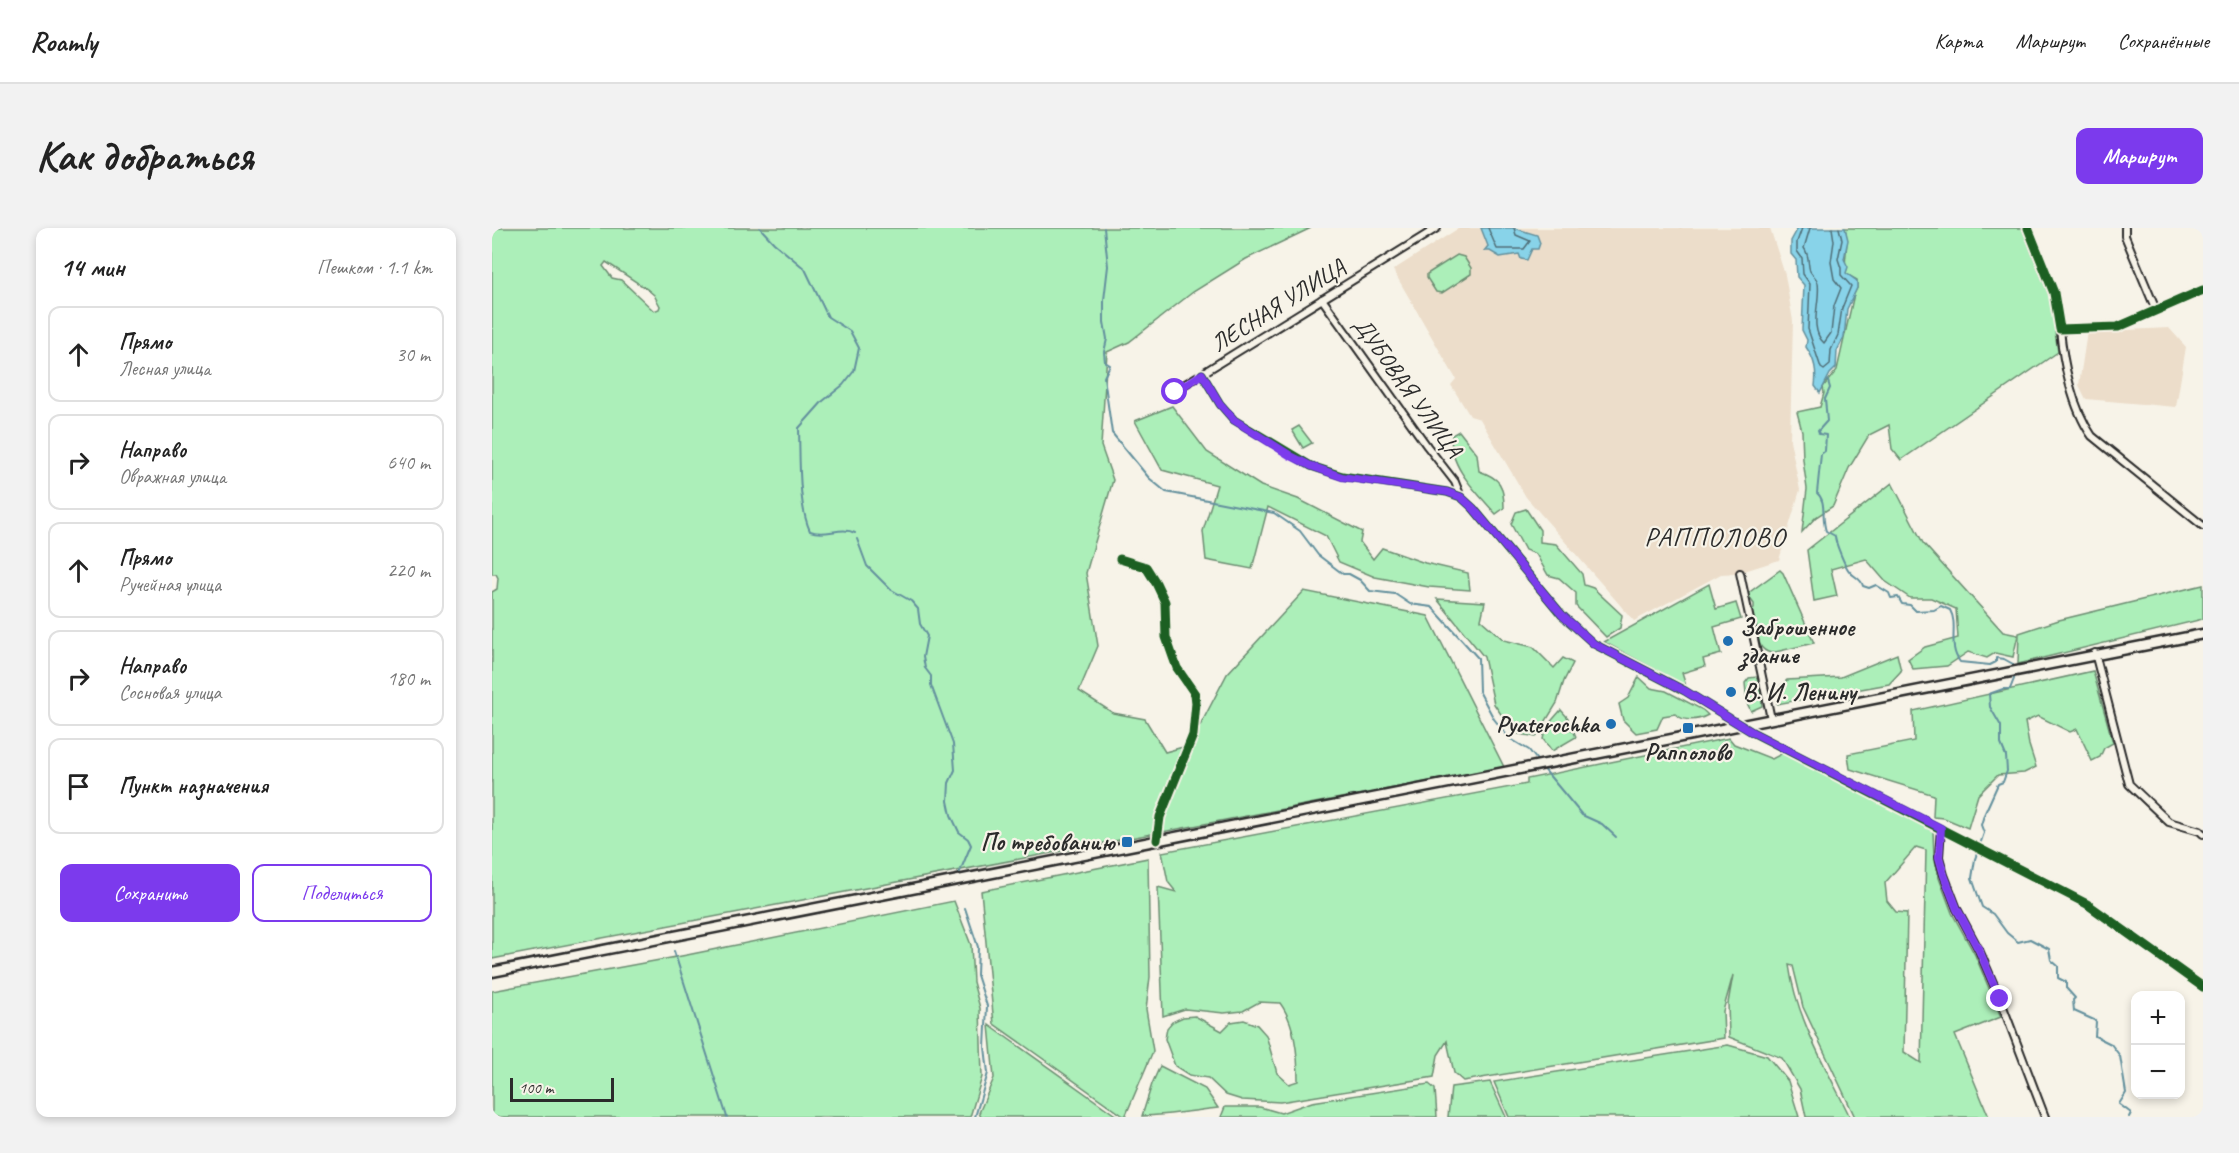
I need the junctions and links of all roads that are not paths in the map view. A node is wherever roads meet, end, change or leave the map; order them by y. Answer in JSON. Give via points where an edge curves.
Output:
{"nodes":[{"id":1,"x":1437,"y":228,"type":"edge"},
{"id":2,"x":2028,"y":228,"type":"edge"},
{"id":3,"x":2125,"y":228,"type":"edge"},
{"id":4,"x":2203,"y":290,"type":"edge"},
{"id":5,"x":1322,"y":298,"type":"junction"},
{"id":6,"x":2156,"y":310,"type":"junction"},
{"id":7,"x":2060,"y":329,"type":"junction"},
{"id":8,"x":1202,"y":374,"type":"junction"},
{"id":9,"x":1174,"y":398,"type":"dead end"},
{"id":10,"x":1461,"y":497,"type":"junction"},
{"id":11,"x":2203,"y":526,"type":"edge"},
{"id":12,"x":1120,"y":559,"type":"dead end"},
{"id":13,"x":1740,"y":573,"type":"dead end"},
{"id":14,"x":2203,"y":634,"type":"edge"},
{"id":15,"x":2095,"y":653,"type":"junction"},
{"id":16,"x":1771,"y":719,"type":"junction"},
{"id":17,"x":1740,"y":725,"type":"junction"},
{"id":18,"x":1941,"y":828,"type":"junction"},
{"id":19,"x":2203,"y":834,"type":"edge"},
{"id":20,"x":1157,"y":840,"type":"junction"},
{"id":21,"x":492,"y":972,"type":"edge"},
{"id":22,"x":2203,"y":987,"type":"edge"},
{"id":23,"x":2044,"y":1117,"type":"edge"}],
"edges":[{"from":1,"to":5,"type":"street","name":"ЛЕСНАЯ УЛИЦА"},
{"from":2,"to":7,"type":"street","via":[[2054,293]]},
{"from":3,"to":6,"type":"street"},
{"from":4,"to":6,"type":"street"},
{"from":5,"to":8,"type":"street","name":"ЛЕСНАЯ УЛИЦА"},
{"from":5,"to":10,"type":"street","name":"ДУБОВАЯ УЛИЦА","via":[[1455,482]]},
{"from":6,"to":7,"type":"street","via":[[2118,327]]},
{"from":7,"to":11,"type":"street","via":[[2066,369],[2084,425],[2092,436]]},
{"from":8,"to":9,"type":"street","name":"ЛЕСНАЯ УЛИЦА","via":[[1175,392]]},
{"from":8,"to":10,"type":"street","via":[[1234,420],[1311,466],[1342,477]]},
{"from":10,"to":17,"type":"street","name":"ДУБОВАЯ УЛИЦА","via":[[1584,636]]},
{"from":12,"to":20,"type":"street","via":[[1146,567],[1156,583],[1165,602],[1166,637],[1177,668],[1197,703],[1193,735],[1160,817]]},
{"from":13,"to":16,"type":"street"},
{"from":14,"to":15,"type":"main road"},
{"from":15,"to":16,"type":"main road"},
{"from":15,"to":19,"type":"street","via":[[2129,784],[2169,822]]},
{"from":16,"to":17,"type":"main road"},
{"from":17,"to":18,"type":"street","name":"ДУБОВАЯ УЛИЦА"},
{"from":17,"to":20,"type":"main road"},
{"from":18,"to":22,"type":"street","name":"ДУБОВАЯ УЛИЦА","via":[[2087,904]]},
{"from":18,"to":23,"type":"street","via":[[1939,857],[1944,875],[2000,999]]},
{"from":20,"to":21,"type":"main road"}]}
